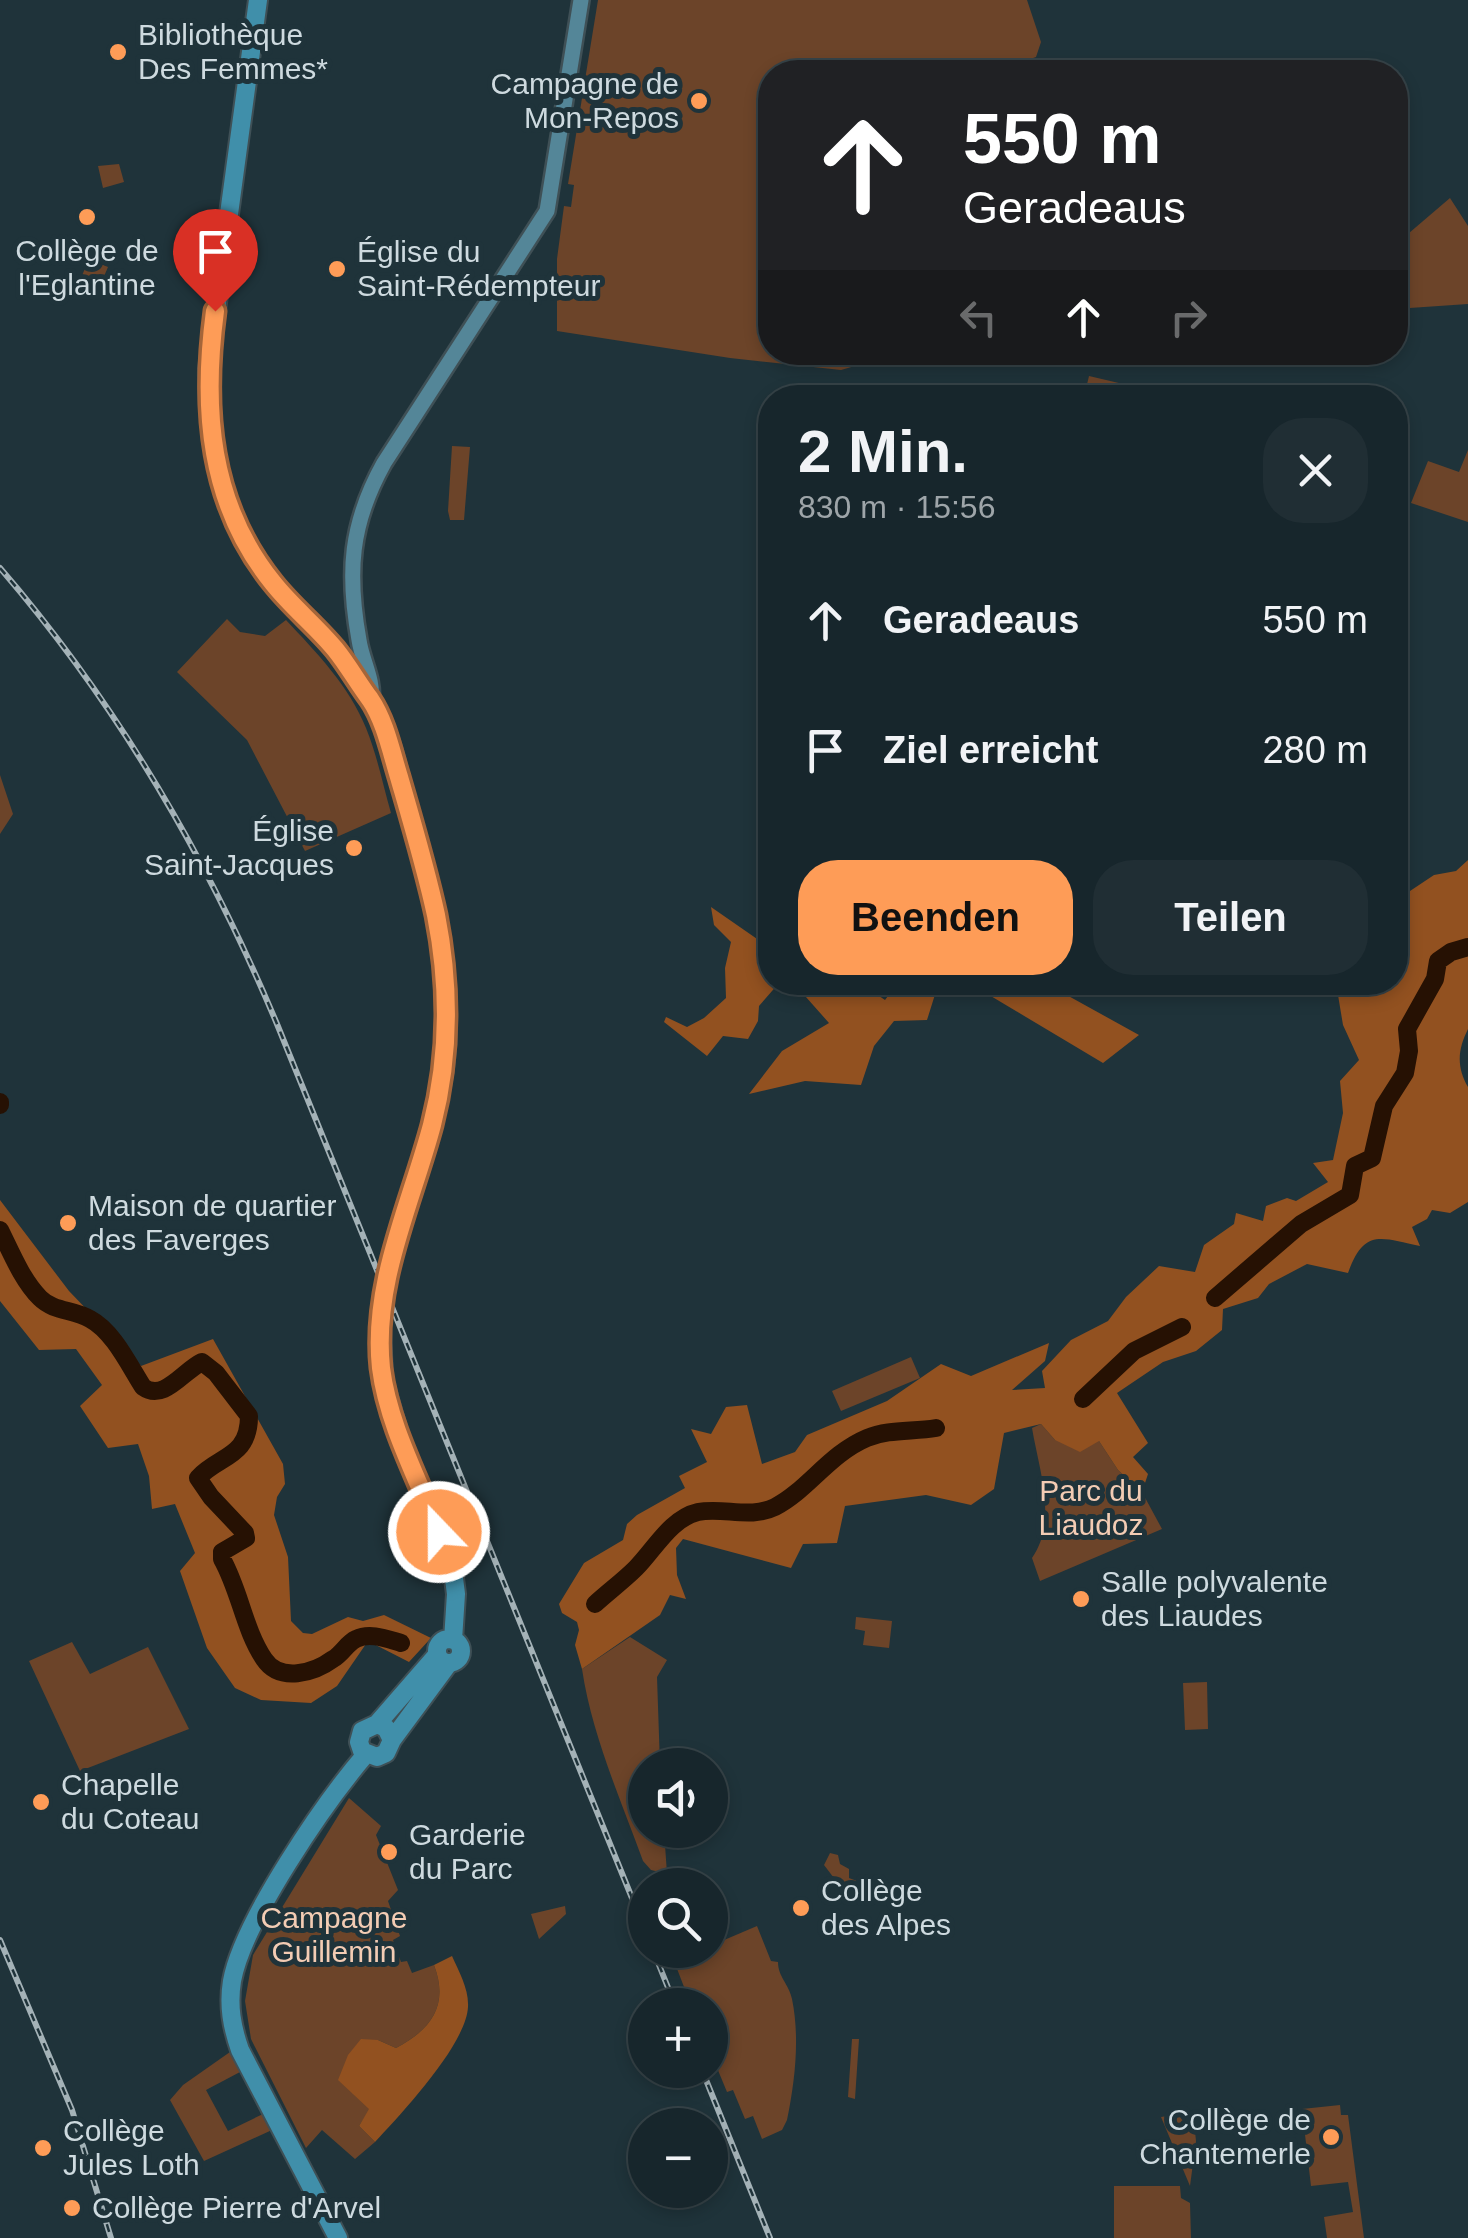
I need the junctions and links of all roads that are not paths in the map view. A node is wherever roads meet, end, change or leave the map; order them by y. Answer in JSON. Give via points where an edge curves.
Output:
{"nodes":[{"id":1,"x":258,"y":0,"type":"edge"},
{"id":2,"x":581,"y":0,"type":"edge"},
{"id":3,"x":362,"y":654,"type":"junction"},
{"id":4,"x":340,"y":656,"type":"junction"},
{"id":5,"x":356,"y":679,"type":"junction"},
{"id":6,"x":371,"y":701,"type":"junction"},
{"id":7,"x":443,"y":1659,"type":"junction"},
{"id":8,"x":377,"y":1724,"type":"junction"},
{"id":9,"x":392,"y":1740,"type":"junction"},
{"id":10,"x":366,"y":1754,"type":"junction"},
{"id":11,"x":338,"y":2238,"type":"edge"}],
"edges":[{"from":1,"to":4,"type":"main road","via":[[210,352],[210,429],[229,508],[258,563]]},
{"from":2,"to":3,"type":"main road","via":[[547,211],[369,490],[353,548]]},
{"from":3,"to":4,"type":"main road"},
{"from":3,"to":5,"type":"main road"},
{"from":3,"to":6,"type":"main road"},
{"from":4,"to":5,"type":"main road"},
{"from":5,"to":6,"type":"main road"},
{"from":6,"to":7,"type":"main road","bridge":true,"via":[[427,878],[445,965],[444,1070],[392,1258],[381,1356],[400,1438],[452,1563],[453,1640],[441,1642]]},
{"from":7,"to":8,"type":"main road"},
{"from":7,"to":9,"type":"main road"},
{"from":8,"to":9,"type":"main road"},
{"from":8,"to":10,"type":"main road","via":[[360,1736]]},
{"from":9,"to":10,"type":"main road","via":[[381,1756]]},
{"from":10,"to":11,"type":"main road","via":[[319,1816],[257,1920],[240,1952],[230,1998],[240,2050]]}]}
